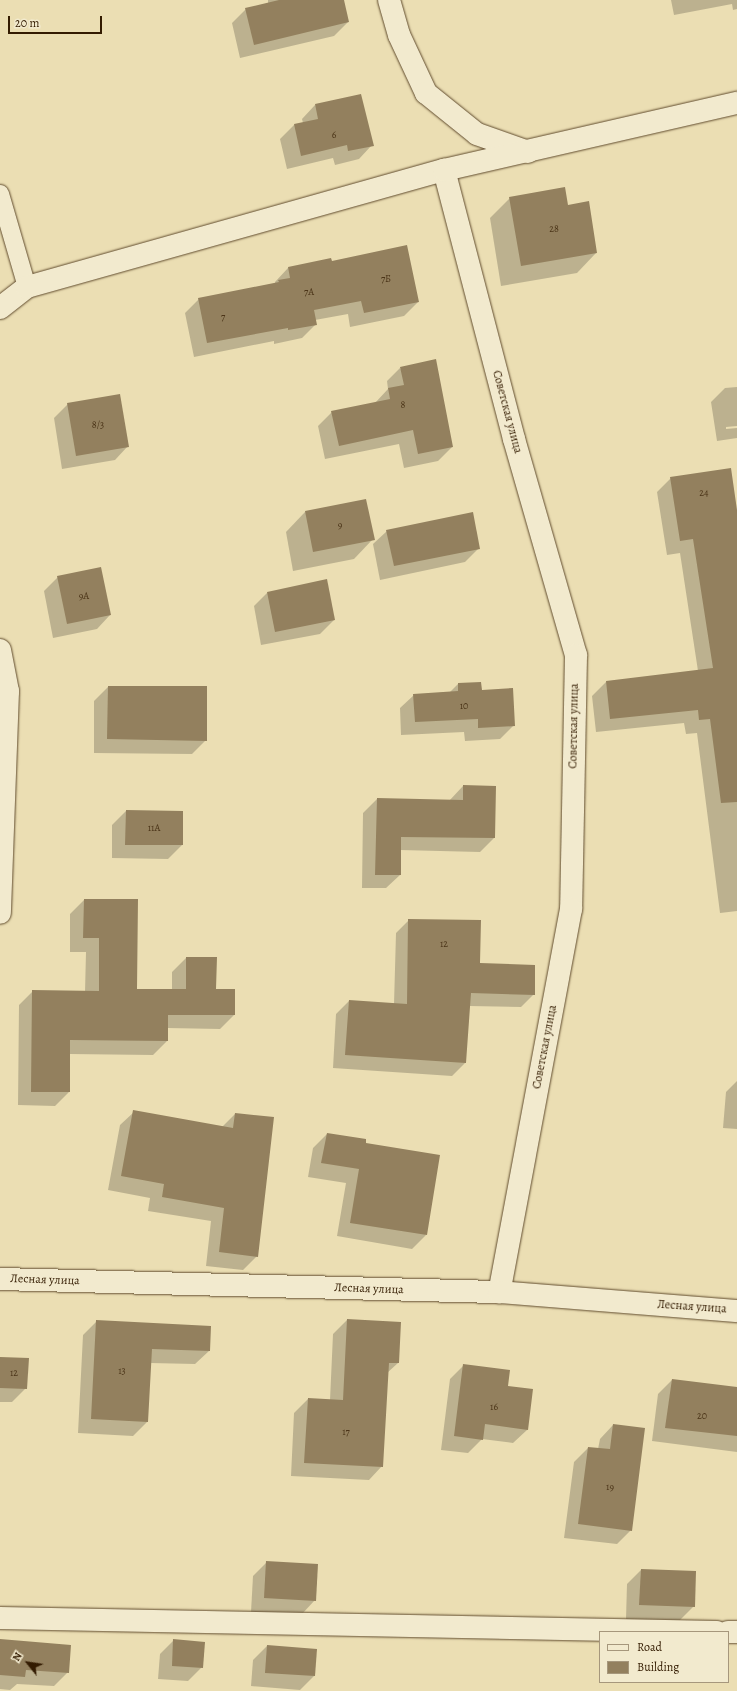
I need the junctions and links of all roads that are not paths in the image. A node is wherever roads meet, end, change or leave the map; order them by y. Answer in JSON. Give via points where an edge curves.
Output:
{"nodes":[{"id":1,"x":390,"y":0,"type":"edge"},
{"id":2,"x":737,"y":103,"type":"edge"},
{"id":3,"x":528,"y":152,"type":"junction"},
{"id":4,"x":444,"y":170,"type":"junction"},
{"id":5,"x":0,"y":194,"type":"edge"},
{"id":6,"x":27,"y":287,"type":"junction"},
{"id":7,"x":0,"y":308,"type":"edge"},
{"id":8,"x":0,"y":650,"type":"edge"},
{"id":9,"x":0,"y":913,"type":"edge"},
{"id":10,"x":0,"y":1279,"type":"edge"},
{"id":11,"x":499,"y":1292,"type":"junction"},
{"id":12,"x":737,"y":1311,"type":"edge"},
{"id":13,"x":0,"y":1618,"type":"edge"},
{"id":14,"x":666,"y":1631,"type":"edge"}],
"edges":[{"from":1,"to":3,"type":"street","via":[[399,35],[426,93],[477,134]]},
{"from":2,"to":3,"type":"street"},
{"from":3,"to":4,"type":"street"},
{"from":4,"to":6,"type":"street"},
{"from":4,"to":11,"type":"street","name":"Советская улица","via":[[514,439],[576,655],[570,909]]},
{"from":5,"to":6,"type":"lane"},
{"from":6,"to":7,"type":"street"},
{"from":8,"to":9,"type":"street","via":[[8,691]]},
{"from":10,"to":11,"type":"street","name":"Лесная улица"},
{"from":11,"to":12,"type":"street","name":"Лесная улица"},
{"from":13,"to":14,"type":"street"}]}
